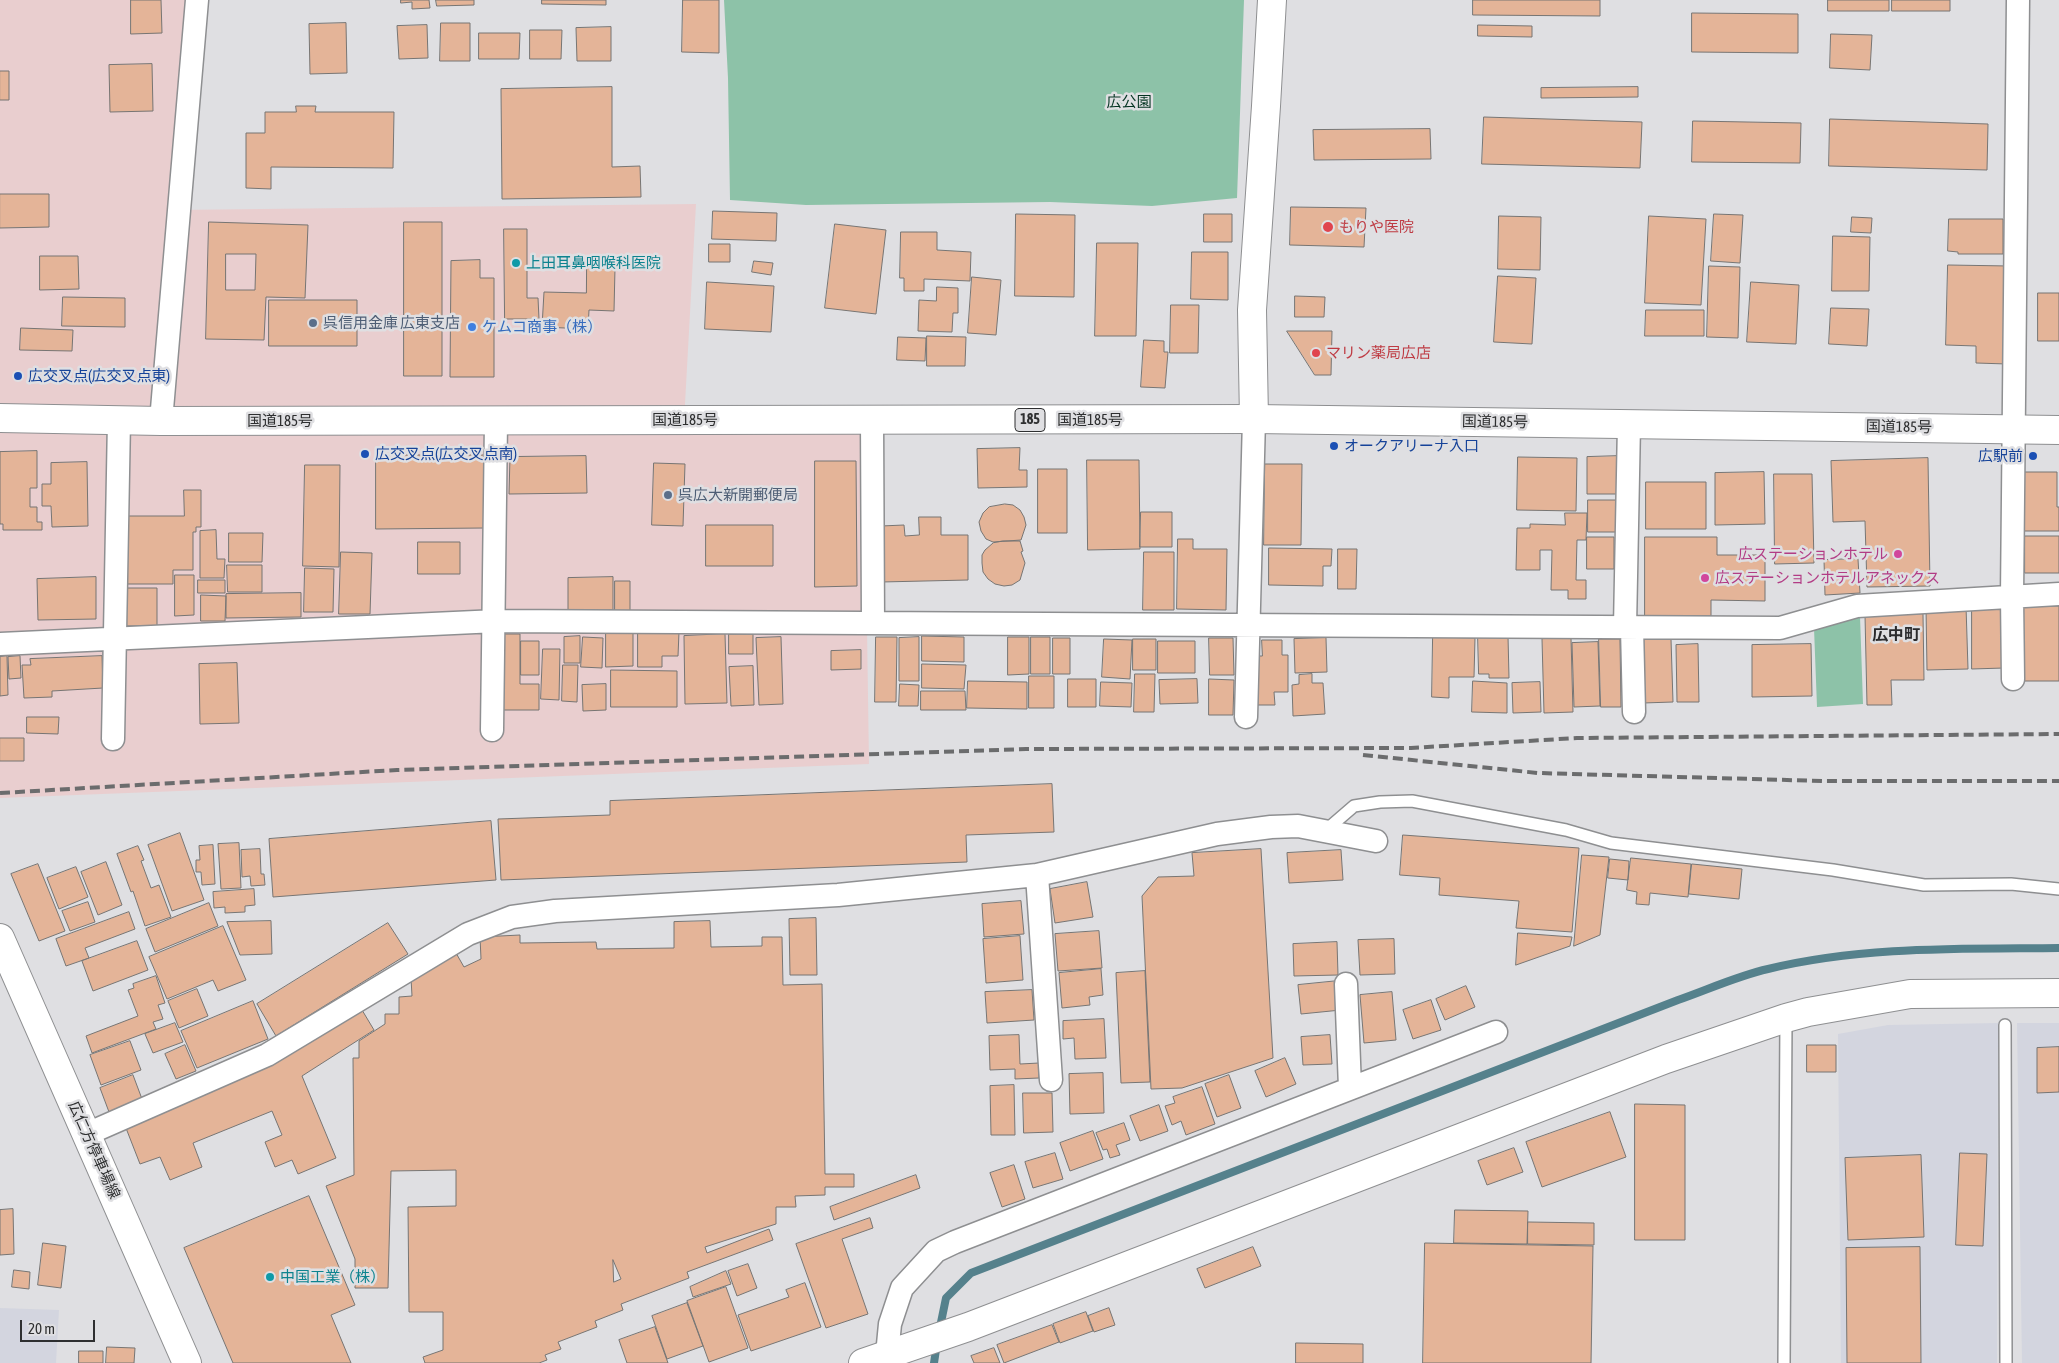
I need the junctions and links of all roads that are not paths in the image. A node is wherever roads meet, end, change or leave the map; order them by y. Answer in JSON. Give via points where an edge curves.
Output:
{"nodes":[{"id":1,"x":197,"y":0,"type":"edge"},
{"id":2,"x":1272,"y":0,"type":"edge"},
{"id":3,"x":2018,"y":0,"type":"edge"},
{"id":4,"x":0,"y":418,"type":"edge"},
{"id":5,"x":119,"y":420,"type":"junction"},
{"id":6,"x":872,"y":420,"type":"junction"},
{"id":7,"x":1254,"y":420,"type":"junction"},
{"id":8,"x":161,"y":421,"type":"junction"},
{"id":9,"x":496,"y":421,"type":"junction"},
{"id":10,"x":1629,"y":424,"type":"junction"},
{"id":11,"x":2015,"y":429,"type":"junction"},
{"id":12,"x":2059,"y":430,"type":"edge"},
{"id":13,"x":2059,"y":594,"type":"edge"},
{"id":14,"x":2012,"y":596,"type":"junction"},
{"id":15,"x":494,"y":622,"type":"junction"},
{"id":16,"x":872,"y":623,"type":"junction"},
{"id":17,"x":1247,"y":625,"type":"junction"},
{"id":18,"x":1628,"y":627,"type":"junction"},
{"id":19,"x":115,"y":639,"type":"junction"},
{"id":20,"x":0,"y":644,"type":"edge"},
{"id":21,"x":2013,"y":679,"type":"dead end"},
{"id":22,"x":1634,"y":712,"type":"dead end"},
{"id":23,"x":1246,"y":717,"type":"dead end"},
{"id":24,"x":492,"y":730,"type":"dead end"},
{"id":25,"x":113,"y":739,"type":"dead end"},
{"id":26,"x":1325,"y":831,"type":"junction"},
{"id":27,"x":1376,"y":841,"type":"dead end"},
{"id":28,"x":1037,"y":874,"type":"junction"},
{"id":29,"x":2059,"y":889,"type":"edge"},
{"id":30,"x":0,"y":938,"type":"edge"},
{"id":31,"x":1346,"y":984,"type":"dead end"},
{"id":32,"x":2059,"y":993,"type":"edge"},
{"id":33,"x":1786,"y":1018,"type":"junction"},
{"id":34,"x":2005,"y":1025,"type":"dead end"},
{"id":35,"x":1496,"y":1032,"type":"dead end"},
{"id":36,"x":1051,"y":1080,"type":"dead end"},
{"id":37,"x":1350,"y":1088,"type":"junction"},
{"id":38,"x":87,"y":1134,"type":"junction"},
{"id":39,"x":885,"y":1356,"type":"edge"},
{"id":40,"x":187,"y":1363,"type":"edge"},
{"id":41,"x":1784,"y":1363,"type":"edge"},
{"id":42,"x":2006,"y":1363,"type":"edge"}],
"edges":[{"from":1,"to":8,"type":"street"},
{"from":2,"to":7,"type":"main road","via":[[1252,310]]},
{"from":3,"to":11,"type":"street"},
{"from":4,"to":5,"type":"main road","name":"国道185号","number":"185"},
{"from":5,"to":8,"type":"main road","name":"国道185号","number":"185"},
{"from":5,"to":19,"type":"street"},
{"from":6,"to":7,"type":"main road","name":"国道185号","number":"185"},
{"from":6,"to":9,"type":"main road","name":"国道185号","number":"185"},
{"from":6,"to":16,"type":"street"},
{"from":7,"to":10,"type":"main road","name":"国道185号","number":"185"},
{"from":7,"to":17,"type":"street"},
{"from":8,"to":9,"type":"main road","name":"国道185号","number":"185"},
{"from":9,"to":15,"type":"street"},
{"from":10,"to":11,"type":"main road","name":"国道185号","number":"185"},
{"from":10,"to":18,"type":"street"},
{"from":11,"to":12,"type":"main road","name":"国道185号","number":"185"},
{"from":11,"to":14,"type":"street"},
{"from":13,"to":14,"type":"street"},
{"from":14,"to":18,"type":"street","via":[[1857,606],[1780,628]]},
{"from":14,"to":21,"type":"street"},
{"from":15,"to":16,"type":"street"},
{"from":15,"to":19,"type":"street"},
{"from":15,"to":24,"type":"street"},
{"from":16,"to":17,"type":"street"},
{"from":17,"to":18,"type":"street"},
{"from":17,"to":23,"type":"street"},
{"from":18,"to":22,"type":"street"},
{"from":19,"to":20,"type":"street"},
{"from":19,"to":25,"type":"street"},
{"from":26,"to":27,"type":"street"},
{"from":26,"to":28,"type":"street","via":[[1298,826],[1217,834]]},
{"from":26,"to":29,"type":"lane","via":[[1354,806],[1412,801],[1566,830],[1612,843],[1833,870],[1924,885],[2011,884]]},
{"from":28,"to":36,"type":"street"},
{"from":28,"to":38,"type":"street","via":[[838,895],[555,911],[512,917],[468,934],[266,1055]]},
{"from":30,"to":38,"type":"main road","name":"広仁方停車場線"},
{"from":31,"to":37,"type":"street"},
{"from":32,"to":33,"type":"main road","via":[[1910,994]]},
{"from":33,"to":39,"type":"main road","via":[[1666,1059]]},
{"from":33,"to":41,"type":"lane"},
{"from":34,"to":42,"type":"lane"},
{"from":35,"to":37,"type":"street"},
{"from":37,"to":39,"type":"street","via":[[936,1252],[902,1288],[890,1324]]},
{"from":38,"to":40,"type":"main road","name":"広仁方停車場線"}]}
